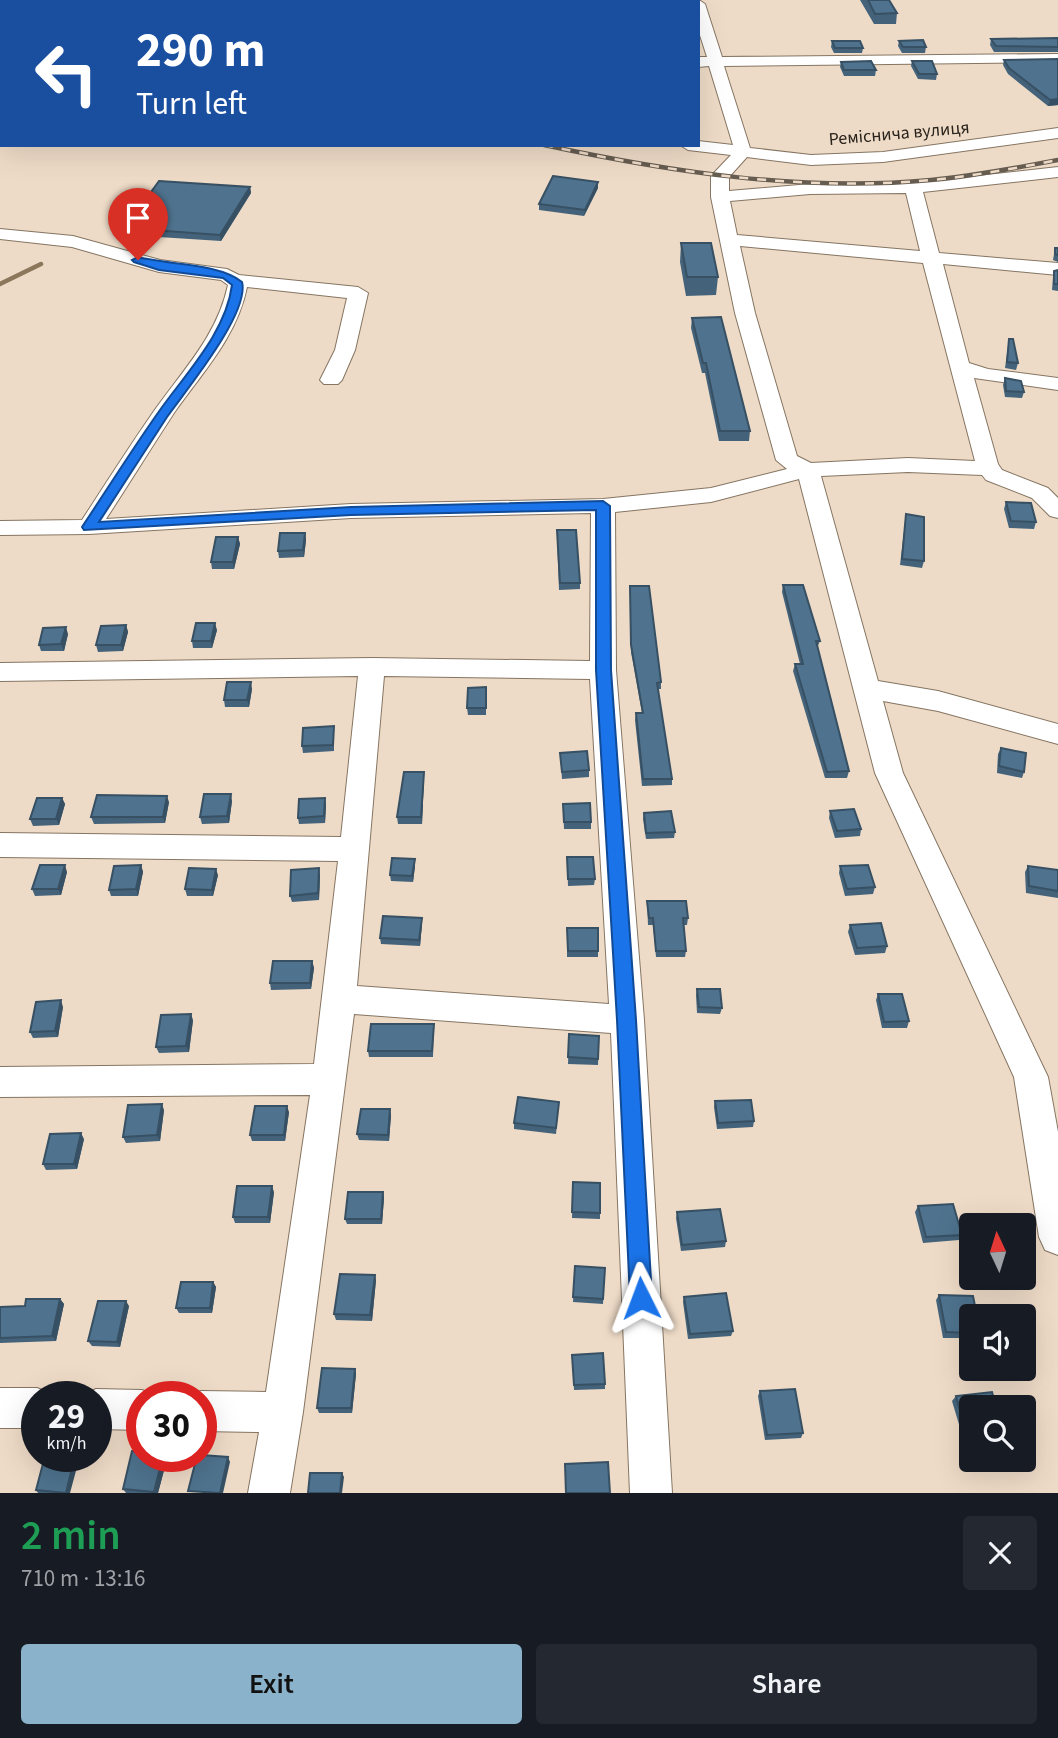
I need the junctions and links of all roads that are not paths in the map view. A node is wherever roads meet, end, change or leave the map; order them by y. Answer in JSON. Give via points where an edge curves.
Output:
{"nodes":[{"id":1,"x":700,"y":11,"type":"edge"},
{"id":2,"x":1058,"y":58,"type":"edge"},
{"id":3,"x":700,"y":62,"type":"edge"},
{"id":4,"x":717,"y":62,"type":"junction"},
{"id":5,"x":1058,"y":133,"type":"edge"},
{"id":6,"x":700,"y":147,"type":"edge"},
{"id":7,"x":743,"y":152,"type":"junction"},
{"id":8,"x":1058,"y":172,"type":"edge"},
{"id":9,"x":913,"y":188,"type":"junction"},
{"id":10,"x":720,"y":197,"type":"junction"},
{"id":11,"x":0,"y":234,"type":"edge"},
{"id":12,"x":732,"y":240,"type":"junction"},
{"id":13,"x":932,"y":257,"type":"junction"},
{"id":14,"x":1058,"y":269,"type":"edge"},
{"id":15,"x":233,"y":280,"type":"junction"},
{"id":16,"x":960,"y":367,"type":"junction"},
{"id":17,"x":331,"y":380,"type":"dead end"},
{"id":18,"x":1058,"y":384,"type":"edge"},
{"id":19,"x":989,"y":468,"type":"junction"},
{"id":20,"x":807,"y":470,"type":"junction"},
{"id":21,"x":603,"y":506,"type":"junction"},
{"id":22,"x":1058,"y":511,"type":"edge"},
{"id":23,"x":89,"y":527,"type":"junction"},
{"id":24,"x":0,"y":528,"type":"edge"},
{"id":25,"x":372,"y":667,"type":"junction"},
{"id":26,"x":603,"y":670,"type":"junction"},
{"id":27,"x":0,"y":671,"type":"edge"},
{"id":28,"x":866,"y":688,"type":"junction"},
{"id":29,"x":1058,"y":734,"type":"edge"},
{"id":30,"x":0,"y":845,"type":"edge"},
{"id":31,"x":354,"y":849,"type":"junction"},
{"id":32,"x":340,"y":999,"type":"junction"},
{"id":33,"x":627,"y":1020,"type":"junction"},
{"id":34,"x":328,"y":1079,"type":"junction"},
{"id":35,"x":1045,"y":1080,"type":"edge"},
{"id":36,"x":0,"y":1082,"type":"edge"},
{"id":37,"x":1058,"y":1237,"type":"edge"},
{"id":38,"x":0,"y":1408,"type":"edge"},
{"id":39,"x":21,"y":1408,"type":"edge"},
{"id":40,"x":217,"y":1411,"type":"edge"},
{"id":41,"x":283,"y":1412,"type":"junction"},
{"id":42,"x":269,"y":1493,"type":"edge"},
{"id":43,"x":651,"y":1493,"type":"edge"}],
"edges":[{"from":1,"to":4,"type":"street"},
{"from":2,"to":4,"type":"street"},
{"from":3,"to":4,"type":"street"},
{"from":4,"to":7,"type":"street"},
{"from":5,"to":7,"type":"street","name":"Реміснича вулиця","via":[[883,157],[811,160]]},
{"from":6,"to":7,"type":"street","name":"Реміснича вулиця"},
{"from":7,"to":10,"type":"street","via":[[720,176]]},
{"from":8,"to":9,"type":"street"},
{"from":9,"to":10,"type":"street","via":[[810,189]]},
{"from":9,"to":13,"type":"street"},
{"from":10,"to":12,"type":"street"},
{"from":11,"to":15,"type":"street","via":[[73,242]]},
{"from":12,"to":13,"type":"street"},
{"from":12,"to":20,"type":"street","via":[[745,313],[787,460]]},
{"from":13,"to":14,"type":"street"},
{"from":13,"to":16,"type":"street"},
{"from":15,"to":17,"type":"street","via":[[358,293],[345,350]]},
{"from":15,"to":23,"type":"street","via":[[238,284],[230,313],[204,359]]},
{"from":16,"to":18,"type":"street","via":[[985,375]]},
{"from":16,"to":19,"type":"street"},
{"from":19,"to":20,"type":"street","via":[[929,464]]},
{"from":19,"to":22,"type":"street","via":[[994,475],[1040,493]]},
{"from":20,"to":21,"type":"street","via":[[711,495]]},
{"from":20,"to":28,"type":"street"},
{"from":21,"to":23,"type":"street","via":[[351,511]]},
{"from":21,"to":26,"type":"street"},
{"from":23,"to":24,"type":"street"},
{"from":25,"to":26,"type":"street"},
{"from":25,"to":27,"type":"street"},
{"from":25,"to":31,"type":"street"},
{"from":26,"to":33,"type":"street"},
{"from":28,"to":29,"type":"street","via":[[938,701]]},
{"from":28,"to":35,"type":"street","via":[[889,773]]},
{"from":30,"to":31,"type":"street"},
{"from":31,"to":32,"type":"street"},
{"from":32,"to":33,"type":"street"},
{"from":32,"to":34,"type":"street"},
{"from":33,"to":43,"type":"street"},
{"from":34,"to":36,"type":"street"},
{"from":34,"to":41,"type":"street"},
{"from":35,"to":37,"type":"street"},
{"from":38,"to":39,"type":"street"},
{"from":40,"to":41,"type":"street"},
{"from":41,"to":42,"type":"street"}]}
